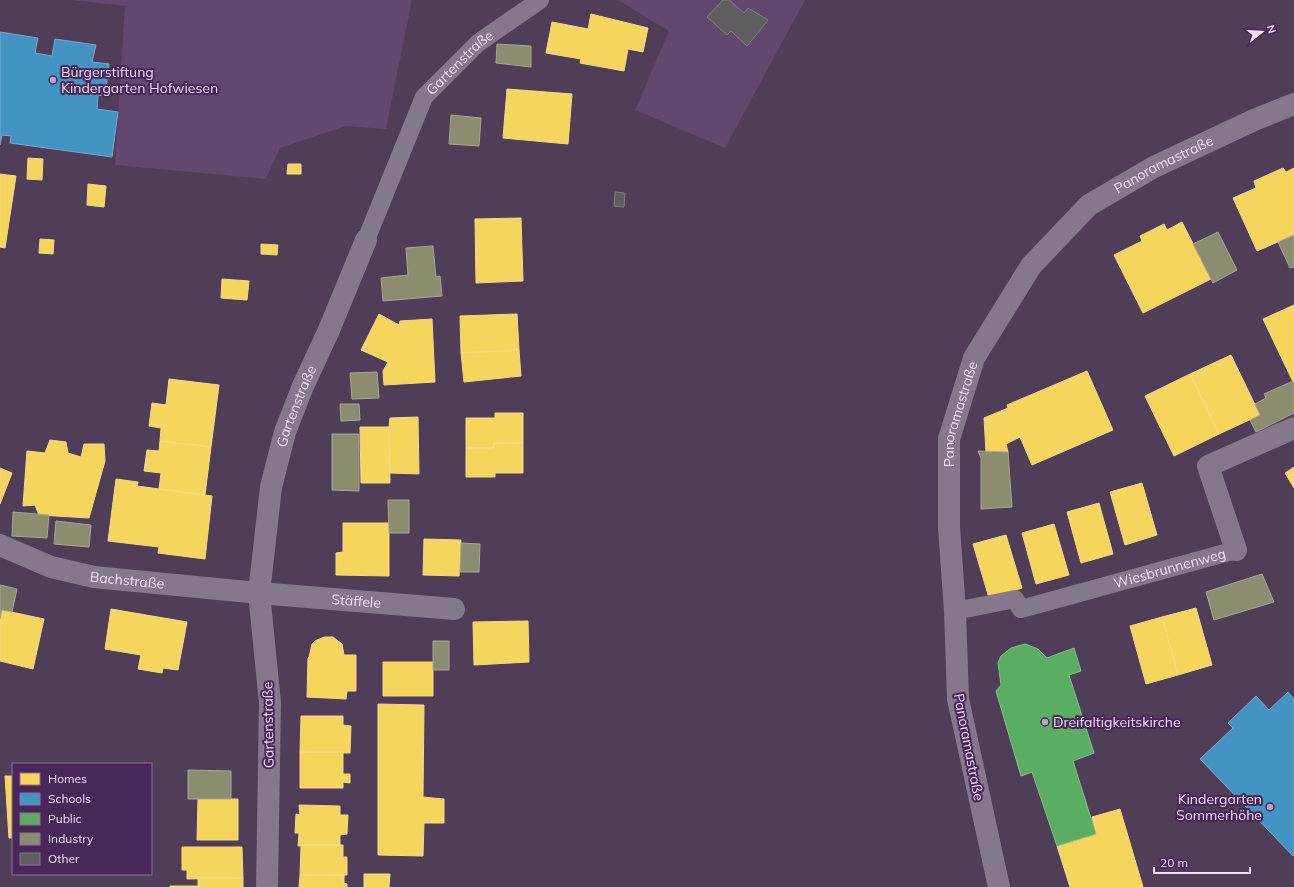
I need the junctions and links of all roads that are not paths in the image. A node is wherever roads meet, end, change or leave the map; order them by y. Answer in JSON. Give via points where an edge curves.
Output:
{"nodes":[{"id":1,"x":540,"y":0,"type":"edge"},
{"id":2,"x":1294,"y":104,"type":"edge"},
{"id":3,"x":366,"y":240,"type":"joint"},
{"id":4,"x":1294,"y":428,"type":"edge"},
{"id":5,"x":0,"y":545,"type":"edge"},
{"id":6,"x":1236,"y":550,"type":"joint"},
{"id":7,"x":259,"y":593,"type":"junction"},
{"id":8,"x":454,"y":609,"type":"dead end"},
{"id":9,"x":955,"y":611,"type":"junction"},
{"id":10,"x":267,"y":887,"type":"edge"},
{"id":11,"x":999,"y":887,"type":"edge"}],
"edges":[{"from":1,"to":3,"type":"lane","name":"Gartenstraße","via":[[478,43],[424,97]]},
{"from":2,"to":9,"type":"street","name":"Panoramastraße","via":[[1154,167],[1089,205],[1031,266],[974,358],[949,439],[949,527]]},
{"from":3,"to":7,"type":"street","name":"Gartenstraße","via":[[285,432],[271,487]]},
{"from":4,"to":6,"type":"street","name":"Wiesbrunnenweg","via":[[1208,466]]},
{"from":5,"to":7,"type":"street","name":"Bachstraße","via":[[51,568],[94,577]]},
{"from":6,"to":9,"type":"lane","name":"Wiesbrunnenweg","via":[[1020,609],[1015,599]]},
{"from":7,"to":8,"type":"street","name":"Stäffele"},
{"from":7,"to":10,"type":"street","name":"Gartenstraße","via":[[270,703]]},
{"from":9,"to":11,"type":"street","name":"Panoramastraße","via":[[958,699]]}]}
